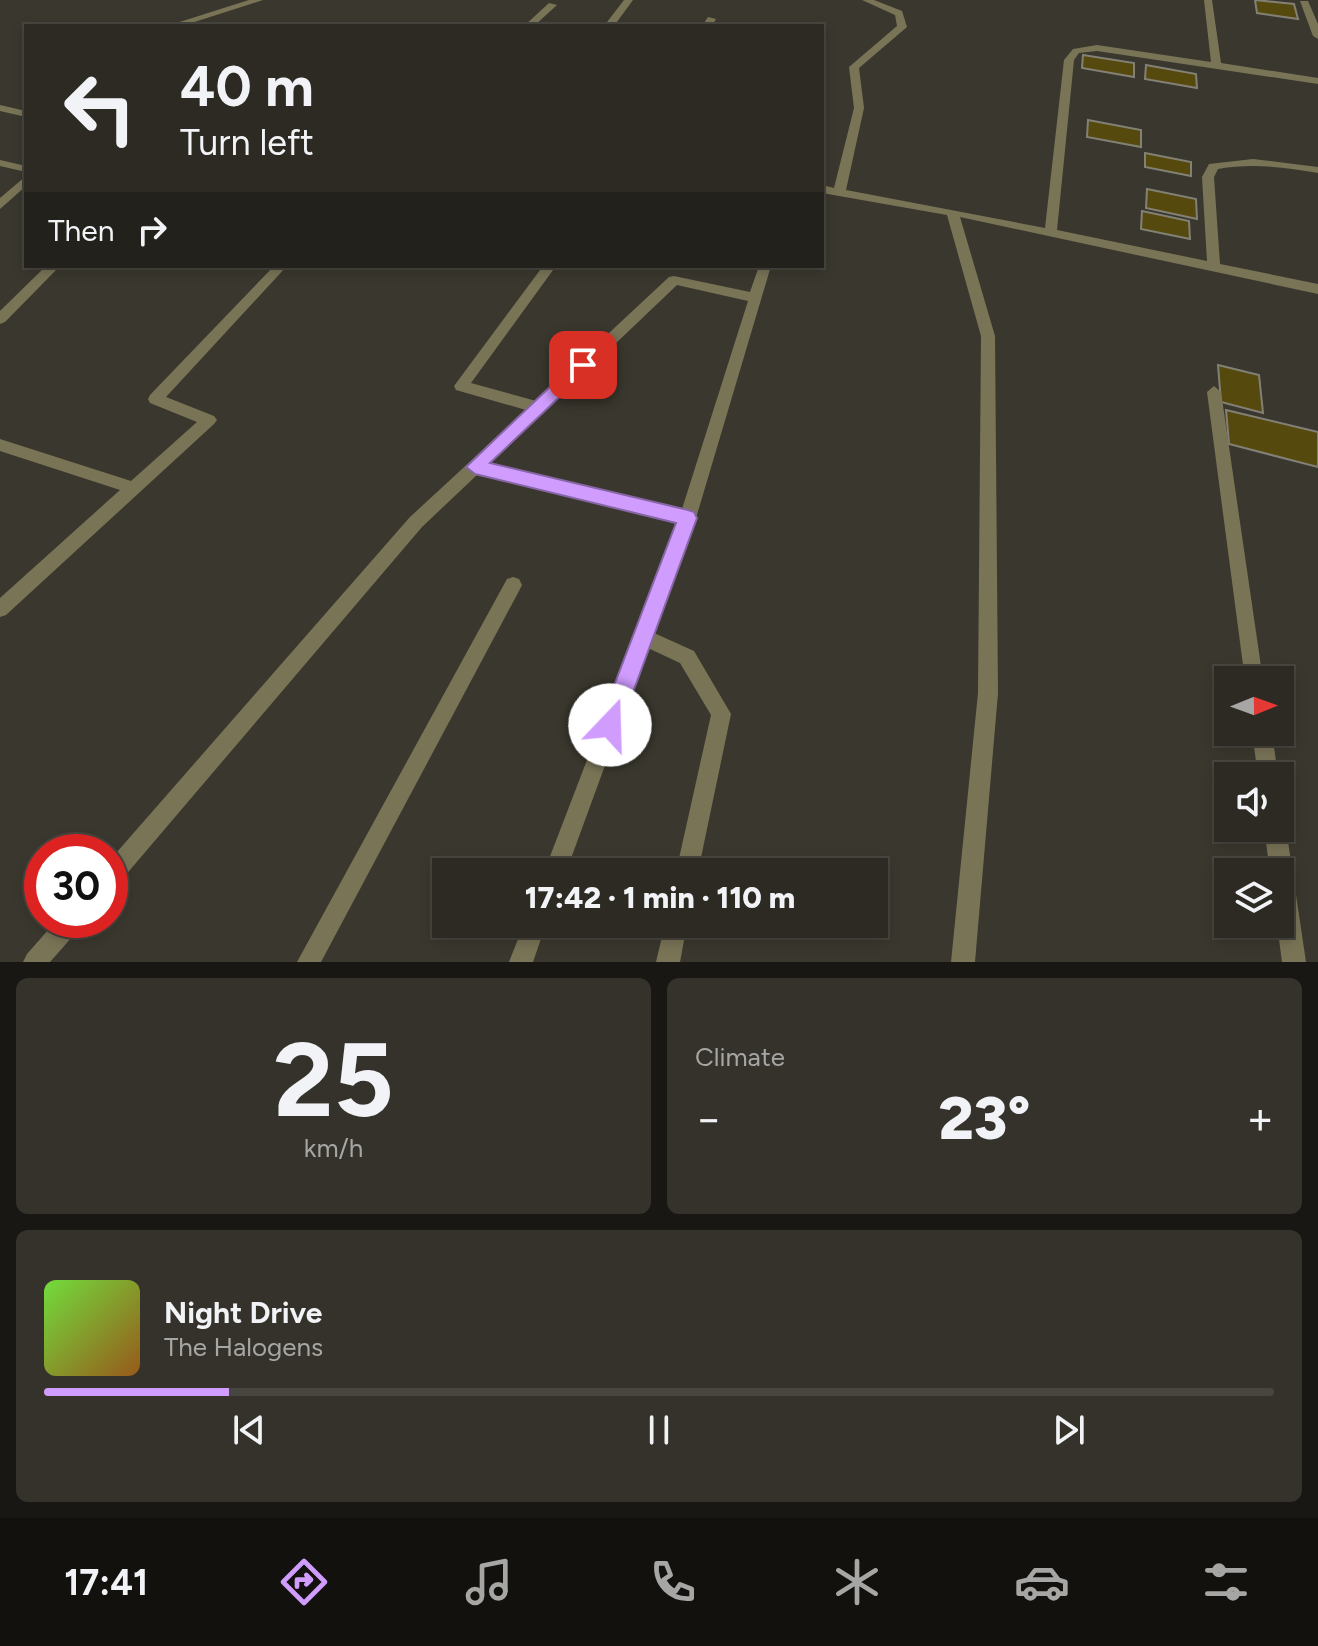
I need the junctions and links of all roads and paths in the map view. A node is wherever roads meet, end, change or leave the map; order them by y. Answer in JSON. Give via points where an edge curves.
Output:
{"nodes":[{"id":1,"x":259,"y":0,"type":"edge"},
{"id":2,"x":629,"y":0,"type":"edge"},
{"id":3,"x":1208,"y":0,"type":"edge"},
{"id":4,"x":871,"y":1,"type":"edge"},
{"id":5,"x":1304,"y":1,"type":"edge"},
{"id":6,"x":552,"y":5,"type":"dead end"},
{"id":7,"x":179,"y":24,"type":"edge"},
{"id":8,"x":531,"y":24,"type":"edge"},
{"id":9,"x":611,"y":24,"type":"edge"},
{"id":10,"x":1318,"y":36,"type":"edge"},
{"id":11,"x":1216,"y":66,"type":"junction"},
{"id":12,"x":1318,"y":81,"type":"edge"},
{"id":13,"x":0,"y":108,"type":"edge"},
{"id":14,"x":24,"y":114,"type":"edge"},
{"id":15,"x":0,"y":163,"type":"edge"},
{"id":16,"x":24,"y":169,"type":"edge"},
{"id":17,"x":1318,"y":170,"type":"edge"},
{"id":18,"x":24,"y":181,"type":"edge"},
{"id":19,"x":824,"y":189,"type":"edge"},
{"id":20,"x":839,"y":193,"type":"junction"},
{"id":21,"x":0,"y":205,"type":"edge"},
{"id":22,"x":952,"y":212,"type":"junction"},
{"id":23,"x":1051,"y":233,"type":"junction"},
{"id":24,"x":1214,"y":266,"type":"junction"},
{"id":25,"x":52,"y":268,"type":"edge"},
{"id":26,"x":279,"y":268,"type":"edge"},
{"id":27,"x":549,"y":268,"type":"edge"},
{"id":28,"x":764,"y":268,"type":"edge"},
{"id":29,"x":1318,"y":289,"type":"edge"},
{"id":30,"x":755,"y":298,"type":"junction"},
{"id":31,"x":0,"y":319,"type":"edge"},
{"id":32,"x":1214,"y":392,"type":"dead end"},
{"id":33,"x":538,"y":407,"type":"junction"},
{"id":34,"x":0,"y":445,"type":"edge"},
{"id":35,"x":475,"y":467,"type":"junction"},
{"id":36,"x":133,"y":488,"type":"junction"},
{"id":37,"x":688,"y":518,"type":"junction"},
{"id":38,"x":513,"y":585,"type":"dead end"},
{"id":39,"x":0,"y":609,"type":"edge"},
{"id":40,"x":644,"y":637,"type":"junction"},
{"id":41,"x":1252,"y":666,"type":"edge"},
{"id":42,"x":1277,"y":842,"type":"edge"},
{"id":43,"x":128,"y":855,"type":"edge"},
{"id":44,"x":560,"y":858,"type":"edge"},
{"id":45,"x":690,"y":858,"type":"edge"},
{"id":46,"x":56,"y":938,"type":"edge"},
{"id":47,"x":530,"y":938,"type":"edge"},
{"id":48,"x":673,"y":938,"type":"edge"},
{"id":49,"x":35,"y":962,"type":"edge"},
{"id":50,"x":309,"y":962,"type":"edge"},
{"id":51,"x":521,"y":962,"type":"edge"},
{"id":52,"x":668,"y":962,"type":"edge"},
{"id":53,"x":963,"y":962,"type":"edge"},
{"id":54,"x":1294,"y":962,"type":"edge"}],
"edges":[{"from":1,"to":7,"type":"street"},
{"from":2,"to":9,"type":"street"},
{"from":3,"to":11,"type":"street"},
{"from":4,"to":20,"type":"street","via":[[899,13],[902,27],[854,67],[859,108]]},
{"from":5,"to":10,"type":"street"},
{"from":6,"to":8,"type":"street"},
{"from":11,"to":12,"type":"street"},
{"from":11,"to":23,"type":"street","via":[[1097,48],[1076,51],[1069,60]]},
{"from":13,"to":14,"type":"street"},
{"from":15,"to":16,"type":"street"},
{"from":17,"to":24,"type":"street","via":[[1239,160],[1213,166],[1208,177]]},
{"from":18,"to":21,"type":"street"},
{"from":19,"to":20,"type":"street"},
{"from":20,"to":22,"type":"street"},
{"from":22,"to":23,"type":"street"},
{"from":22,"to":53,"type":"street","via":[[988,336],[988,693]]},
{"from":23,"to":24,"type":"street"},
{"from":24,"to":29,"type":"street"},
{"from":25,"to":31,"type":"street"},
{"from":26,"to":36,"type":"street","via":[[155,399],[209,420]]},
{"from":27,"to":33,"type":"street","via":[[461,386]]},
{"from":28,"to":30,"type":"street"},
{"from":30,"to":33,"type":"street","via":[[674,280]]},
{"from":30,"to":37,"type":"street"},
{"from":32,"to":41,"type":"street"},
{"from":33,"to":35,"type":"street"},
{"from":34,"to":36,"type":"street"},
{"from":35,"to":37,"type":"street"},
{"from":35,"to":43,"type":"street","via":[[416,522]]},
{"from":36,"to":39,"type":"street"},
{"from":37,"to":40,"type":"street"},
{"from":38,"to":50,"type":"street"},
{"from":40,"to":44,"type":"street"},
{"from":40,"to":45,"type":"street","via":[[687,657],[721,714]]},
{"from":42,"to":54,"type":"street"},
{"from":46,"to":49,"type":"street"},
{"from":47,"to":51,"type":"street"},
{"from":48,"to":52,"type":"street"}]}
